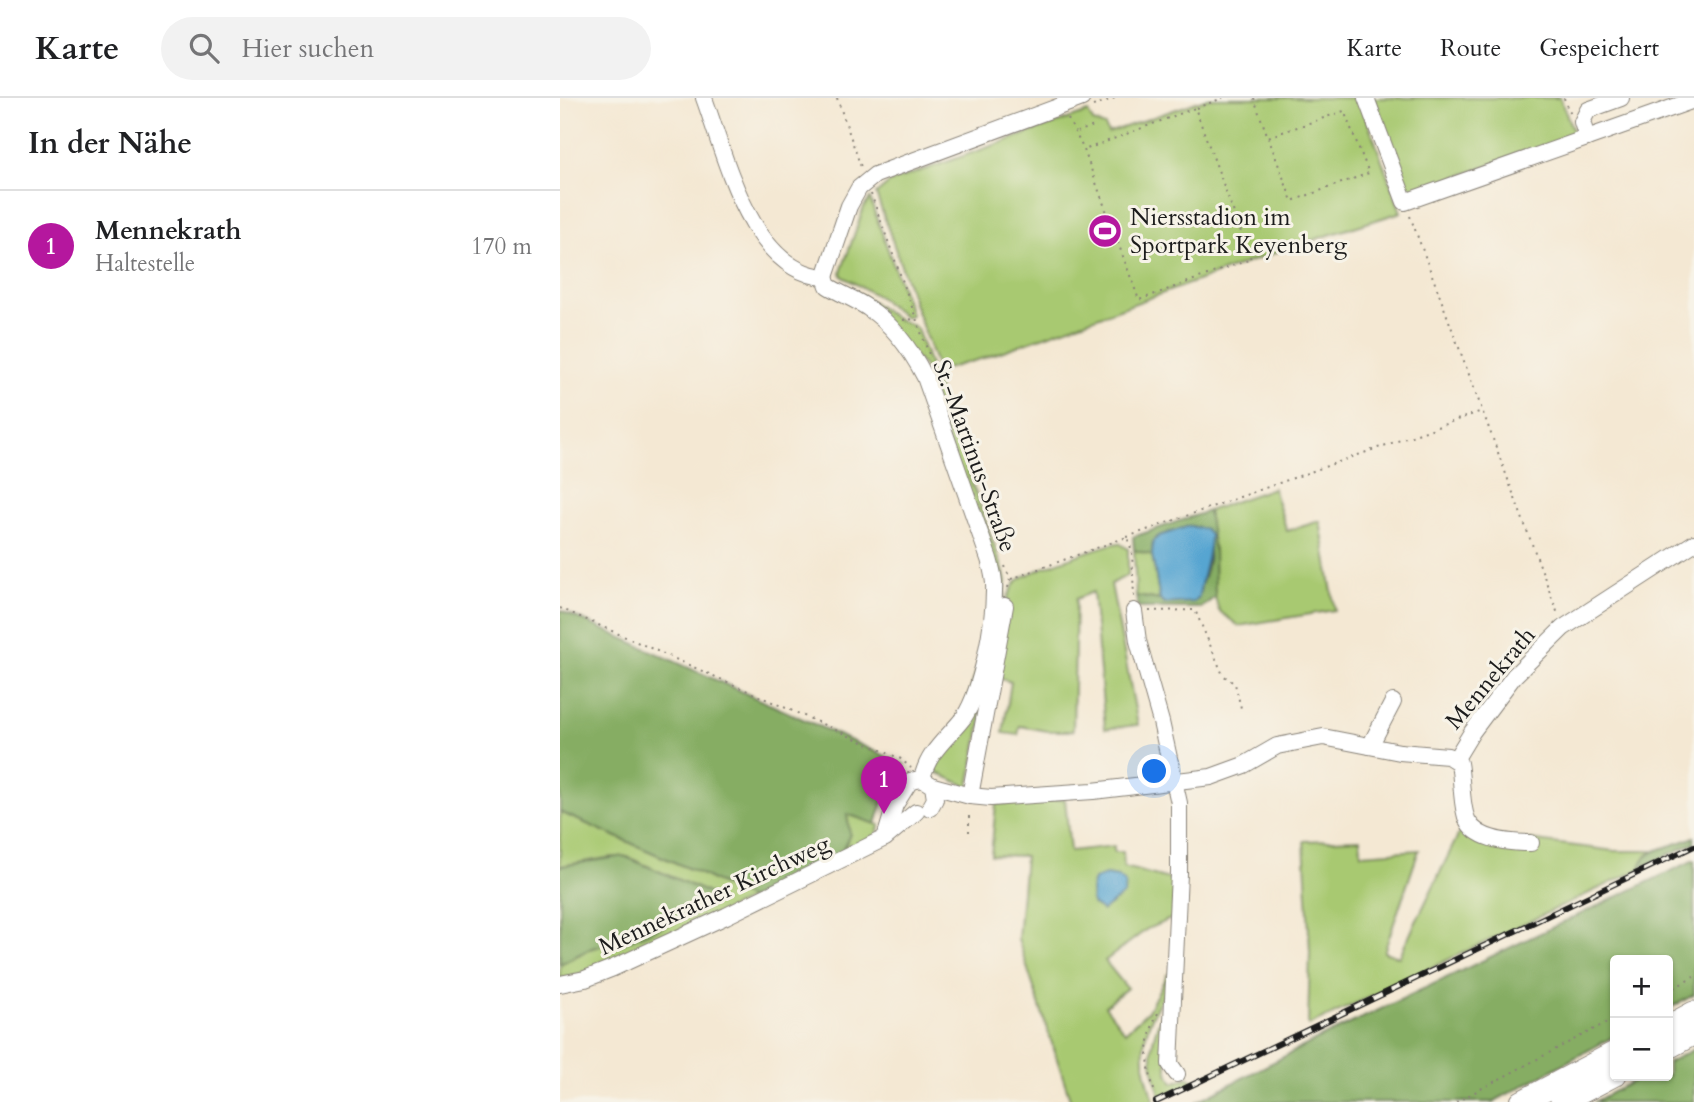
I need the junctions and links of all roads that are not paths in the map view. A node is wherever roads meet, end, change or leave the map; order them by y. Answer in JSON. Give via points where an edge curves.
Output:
{"nodes":[{"id":1,"x":704,"y":98,"type":"edge"},
{"id":2,"x":1366,"y":98,"type":"edge"},
{"id":3,"x":1621,"y":98,"type":"edge"},
{"id":4,"x":1694,"y":100,"type":"edge"},
{"id":5,"x":1087,"y":103,"type":"edge"},
{"id":6,"x":1587,"y":138,"type":"junction"},
{"id":7,"x":825,"y":277,"type":"junction"},
{"id":8,"x":1694,"y":543,"type":"edge"},
{"id":9,"x":1005,"y":606,"type":"dead end"},
{"id":10,"x":1134,"y":611,"type":"road end"},
{"id":11,"x":1393,"y":702,"type":"dead end"},
{"id":12,"x":1370,"y":746,"type":"junction"},
{"id":13,"x":1455,"y":760,"type":"junction"},
{"id":14,"x":923,"y":781,"type":"junction"},
{"id":15,"x":1175,"y":782,"type":"junction"},
{"id":16,"x":902,"y":794,"type":"junction"},
{"id":17,"x":976,"y":796,"type":"junction"},
{"id":18,"x":923,"y":810,"type":"junction"},
{"id":19,"x":885,"y":838,"type":"junction"},
{"id":20,"x":1531,"y":843,"type":"dead end"},
{"id":21,"x":560,"y":984,"type":"edge"},
{"id":22,"x":1694,"y":1013,"type":"edge"},
{"id":23,"x":1673,"y":1024,"type":"edge"},
{"id":24,"x":1694,"y":1033,"type":"edge"},
{"id":25,"x":1673,"y":1044,"type":"edge"},
{"id":26,"x":1610,"y":1056,"type":"edge"},
{"id":27,"x":1177,"y":1074,"type":"dead end"},
{"id":28,"x":1610,"y":1077,"type":"edge"},
{"id":29,"x":1522,"y":1102,"type":"edge"},
{"id":30,"x":1562,"y":1102,"type":"edge"}],
"edges":[{"from":1,"to":7,"type":"street","name":"St.-Martinus-Straße","via":[[741,199],[758,231],[796,270]]},
{"from":2,"to":6,"type":"street","via":[[1405,202]]},
{"from":3,"to":6,"type":"street","via":[[1588,110],[1583,129]]},
{"from":4,"to":6,"type":"street"},
{"from":5,"to":7,"type":"street","via":[[875,175],[868,187],[855,193]]},
{"from":7,"to":14,"type":"street","name":"St.-Martinus-Straße","via":[[828,286],[875,313],[912,352],[994,579],[991,623],[973,700],[931,755]]},
{"from":8,"to":13,"type":"street","name":"Mennekrath","via":[[1563,628],[1514,676]]},
{"from":9,"to":17,"type":"street"},
{"from":10,"to":15,"type":"street"},
{"from":11,"to":12,"type":"street"},
{"from":12,"to":13,"type":"street","name":"Mennekrath"},
{"from":12,"to":15,"type":"street","name":"Mennekrath","via":[[1334,737],[1308,738],[1277,746],[1219,775]]},
{"from":13,"to":20,"type":"street","name":"Mennekrath","via":[[1469,824],[1497,839]]},
{"from":14,"to":16,"type":"street","via":[[906,785]]},
{"from":14,"to":17,"type":"street","name":"Mennekrath"},
{"from":14,"to":18,"type":"street","via":[[936,795]]},
{"from":15,"to":17,"type":"street","name":"Mennekrath"},
{"from":15,"to":27,"type":"street","via":[[1180,839],[1170,1064]]},
{"from":16,"to":18,"type":"street","via":[[904,804]]},
{"from":16,"to":19,"type":"street"},
{"from":17,"to":18,"type":"street","name":"Mennekrath"},
{"from":18,"to":19,"type":"street","name":"Mennekrather Kirchweg"},
{"from":19,"to":21,"type":"street","name":"Mennekrather Kirchweg","via":[[613,968]]},
{"from":22,"to":23,"type":"highway"},
{"from":24,"to":25,"type":"highway"},
{"from":26,"to":29,"type":"highway"},
{"from":28,"to":30,"type":"highway"}]}
